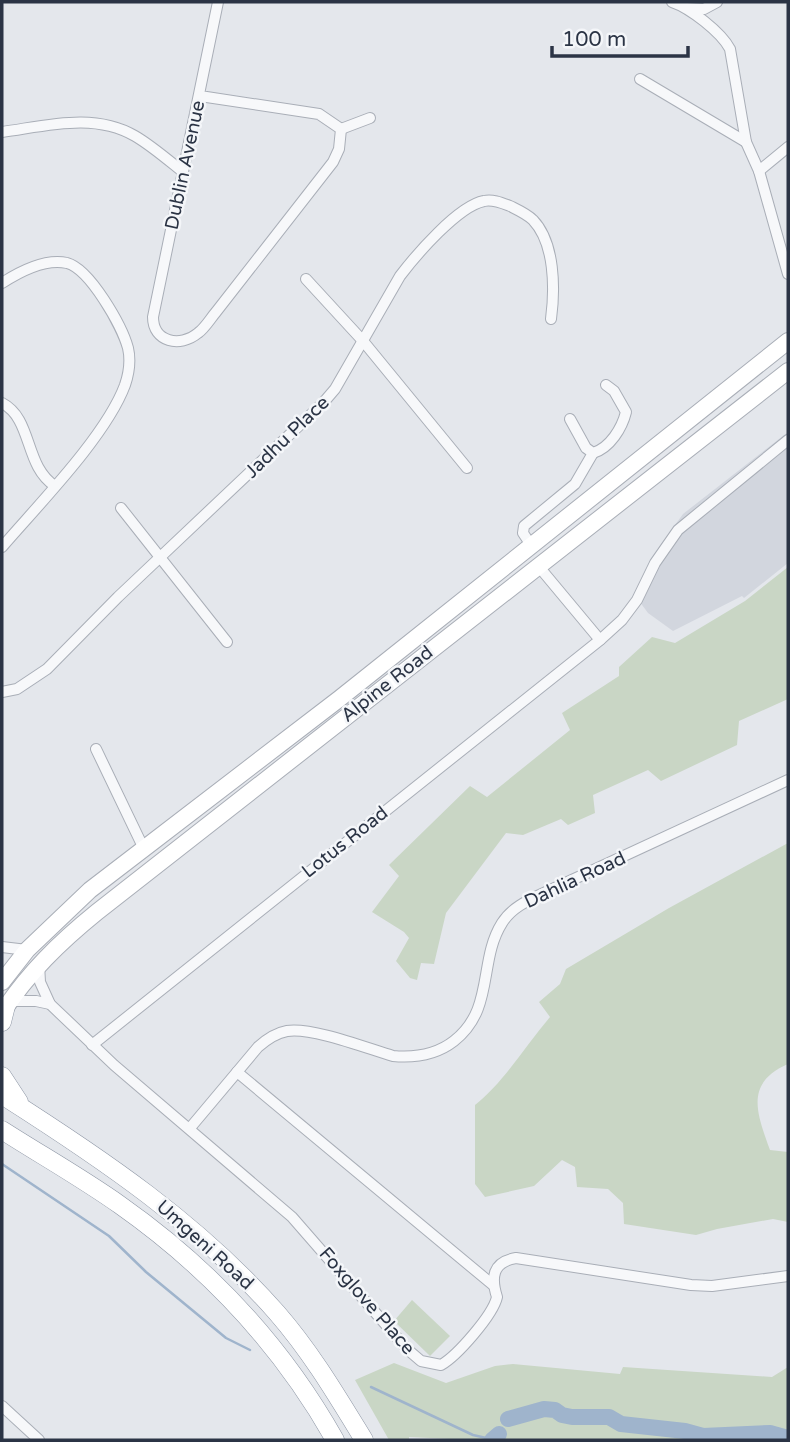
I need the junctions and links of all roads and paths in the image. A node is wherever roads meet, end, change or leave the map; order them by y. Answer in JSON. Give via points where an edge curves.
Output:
{"nodes":[{"id":1,"x":218,"y":2,"type":"edge"},
{"id":2,"x":672,"y":2,"type":"edge"},
{"id":3,"x":717,"y":2,"type":"edge"},
{"id":4,"x":687,"y":8,"type":"junction"},
{"id":5,"x":640,"y":79,"type":"dead end"},
{"id":6,"x":200,"y":96,"type":"junction"},
{"id":7,"x":370,"y":117,"type":"dead end"},
{"id":8,"x":341,"y":129,"type":"junction"},
{"id":9,"x":2,"y":132,"type":"edge"},
{"id":10,"x":746,"y":142,"type":"junction"},
{"id":11,"x":788,"y":147,"type":"edge"},
{"id":12,"x":183,"y":172,"type":"junction"},
{"id":13,"x":759,"y":172,"type":"junction"},
{"id":14,"x":788,"y":274,"type":"edge"},
{"id":15,"x":306,"y":279,"type":"dead end"},
{"id":16,"x":2,"y":283,"type":"edge"},
{"id":17,"x":551,"y":319,"type":"dead end"},
{"id":18,"x":363,"y":341,"type":"junction"},
{"id":19,"x":788,"y":341,"type":"edge"},
{"id":20,"x":788,"y":371,"type":"edge"},
{"id":21,"x":606,"y":385,"type":"dead end"},
{"id":22,"x":2,"y":403,"type":"edge"},
{"id":23,"x":570,"y":419,"type":"dead end"},
{"id":24,"x":788,"y":440,"type":"edge"},
{"id":25,"x":593,"y":453,"type":"junction"},
{"id":26,"x":467,"y":468,"type":"dead end"},
{"id":27,"x":55,"y":486,"type":"junction"},
{"id":28,"x":641,"y":488,"type":"junction"},
{"id":29,"x":594,"y":496,"type":"junction"},
{"id":30,"x":121,"y":508,"type":"dead end"},
{"id":31,"x":527,"y":539,"type":"junction"},
{"id":32,"x":2,"y":547,"type":"edge"},
{"id":33,"x":161,"y":556,"type":"junction"},
{"id":34,"x":540,"y":568,"type":"junction"},
{"id":35,"x":600,"y":640,"type":"junction"},
{"id":36,"x":227,"y":642,"type":"dead end"},
{"id":37,"x":2,"y":692,"type":"edge"},
{"id":38,"x":374,"y":695,"type":"junction"},
{"id":39,"x":339,"y":699,"type":"junction"},
{"id":40,"x":96,"y":749,"type":"dead end"},
{"id":41,"x":788,"y":780,"type":"edge"},
{"id":42,"x":144,"y":849,"type":"junction"},
{"id":43,"x":2,"y":947,"type":"edge"},
{"id":44,"x":27,"y":950,"type":"junction"},
{"id":45,"x":39,"y":964,"type":"junction"},
{"id":46,"x":2,"y":980,"type":"edge"},
{"id":47,"x":50,"y":1004,"type":"junction"},
{"id":48,"x":5,"y":1011,"type":"edge"},
{"id":49,"x":92,"y":1045,"type":"junction"},
{"id":50,"x":237,"y":1072,"type":"junction"},
{"id":51,"x":2,"y":1076,"type":"edge"},
{"id":52,"x":2,"y":1095,"type":"edge"},
{"id":53,"x":26,"y":1110,"type":"junction"},
{"id":54,"x":190,"y":1128,"type":"junction"},
{"id":55,"x":2,"y":1130,"type":"edge"},
{"id":56,"x":2,"y":1140,"type":"edge"},
{"id":57,"x":116,"y":1202,"type":"junction"},
{"id":58,"x":788,"y":1276,"type":"edge"},
{"id":59,"x":493,"y":1285,"type":"junction"},
{"id":60,"x":2,"y":1406,"type":"edge"},
{"id":61,"x":39,"y":1440,"type":"edge"},
{"id":62,"x":335,"y":1440,"type":"edge"},
{"id":63,"x":364,"y":1440,"type":"edge"}],
"edges":[{"from":1,"to":6,"type":"street","name":"Dublin Avenue"},
{"from":2,"to":4,"type":"street"},
{"from":3,"to":4,"type":"street","via":[[704,9]]},
{"from":4,"to":10,"type":"street","via":[[730,49]]},
{"from":5,"to":10,"type":"street"},
{"from":6,"to":8,"type":"street","via":[[319,114]]},
{"from":6,"to":12,"type":"street","name":"Dublin Avenue"},
{"from":7,"to":8,"type":"street"},
{"from":8,"to":12,"type":"street","name":"Dublin Avenue","via":[[333,162],[203,327],[188,339],[174,341],[161,337],[154,329],[153,317]]},
{"from":9,"to":12,"type":"street","via":[[97,123],[138,137]]},
{"from":10,"to":13,"type":"street"},
{"from":11,"to":13,"type":"street"},
{"from":13,"to":14,"type":"street"},
{"from":15,"to":18,"type":"street"},
{"from":16,"to":27,"type":"street","via":[[46,264],[72,265],[95,287],[125,339],[130,359],[124,388]]},
{"from":17,"to":18,"type":"street","name":"Jadhu Place","via":[[551,257],[538,227],[515,208],[485,200],[444,227],[412,259]]},
{"from":18,"to":26,"type":"street"},
{"from":18,"to":33,"type":"street","name":"Jadhu Place","via":[[323,403]]},
{"from":19,"to":29,"type":"main road","name":"Alpine Road"},
{"from":20,"to":28,"type":"main road","name":"Alpine Road"},
{"from":21,"to":25,"type":"street","via":[[626,416],[612,440]]},
{"from":22,"to":27,"type":"street","via":[[16,415],[41,474]]},
{"from":23,"to":25,"type":"street"},
{"from":24,"to":35,"type":"street","name":"Lotus Road","via":[[678,530],[637,600]]},
{"from":25,"to":31,"type":"street","via":[[575,484],[528,522]]},
{"from":27,"to":32,"type":"street"},
{"from":28,"to":29,"type":"main road","via":[[626,477]]},
{"from":28,"to":34,"type":"main road","name":"Alpine Road"},
{"from":29,"to":31,"type":"main road","name":"Alpine Road"},
{"from":30,"to":33,"type":"street"},
{"from":31,"to":39,"type":"main road","name":"Alpine Road"},
{"from":33,"to":36,"type":"street"},
{"from":33,"to":37,"type":"street","name":"Jadhu Place","via":[[39,676]]},
{"from":34,"to":35,"type":"street"},
{"from":34,"to":38,"type":"main road","name":"Alpine Road"},
{"from":35,"to":49,"type":"street","name":"Lotus Road"},
{"from":38,"to":39,"type":"main road","via":[[347,706]]},
{"from":38,"to":45,"type":"main road","name":"Alpine Road","via":[[62,940]]},
{"from":39,"to":42,"type":"main road","name":"Alpine Road"},
{"from":40,"to":42,"type":"street"},
{"from":41,"to":50,"type":"street","name":"Dahlia Road","via":[[511,912],[494,940],[474,1020],[439,1051],[393,1056],[305,1031],[285,1031],[263,1042]]},
{"from":42,"to":44,"type":"main road","name":"Alpine Road","via":[[90,890]]},
{"from":43,"to":44,"type":"street"},
{"from":44,"to":46,"type":"main road","name":"Alpine Road"},
{"from":45,"to":47,"type":"street","name":"Foxglove Place","via":[[40,982]]},
{"from":45,"to":48,"type":"main road","name":"Alpine Road"},
{"from":47,"to":48,"type":"street","via":[[36,1000]]},
{"from":47,"to":49,"type":"street","name":"Foxglove Place"},
{"from":49,"to":54,"type":"street","name":"Foxglove Place"},
{"from":50,"to":54,"type":"street","name":"Dahlia Road"},
{"from":50,"to":59,"type":"street"},
{"from":51,"to":53,"type":"highway"},
{"from":52,"to":53,"type":"highway","name":"Umgeni Road"},
{"from":53,"to":63,"type":"highway","name":"Umgeni Road","via":[[162,1205],[248,1281],[315,1362]]},
{"from":54,"to":59,"type":"street","name":"Foxglove Place","via":[[303,1228],[421,1361],[441,1365],[454,1356],[496,1303]]},
{"from":55,"to":57,"type":"highway","name":"Umgeni Road"},
{"from":56,"to":57,"type":"highway"},
{"from":57,"to":62,"type":"highway","name":"Umgeni Road","via":[[181,1252],[248,1318],[299,1383]]},
{"from":58,"to":59,"type":"street","name":"Foxglove Place","via":[[701,1286],[516,1258],[500,1265]]},
{"from":60,"to":61,"type":"street"}]}
